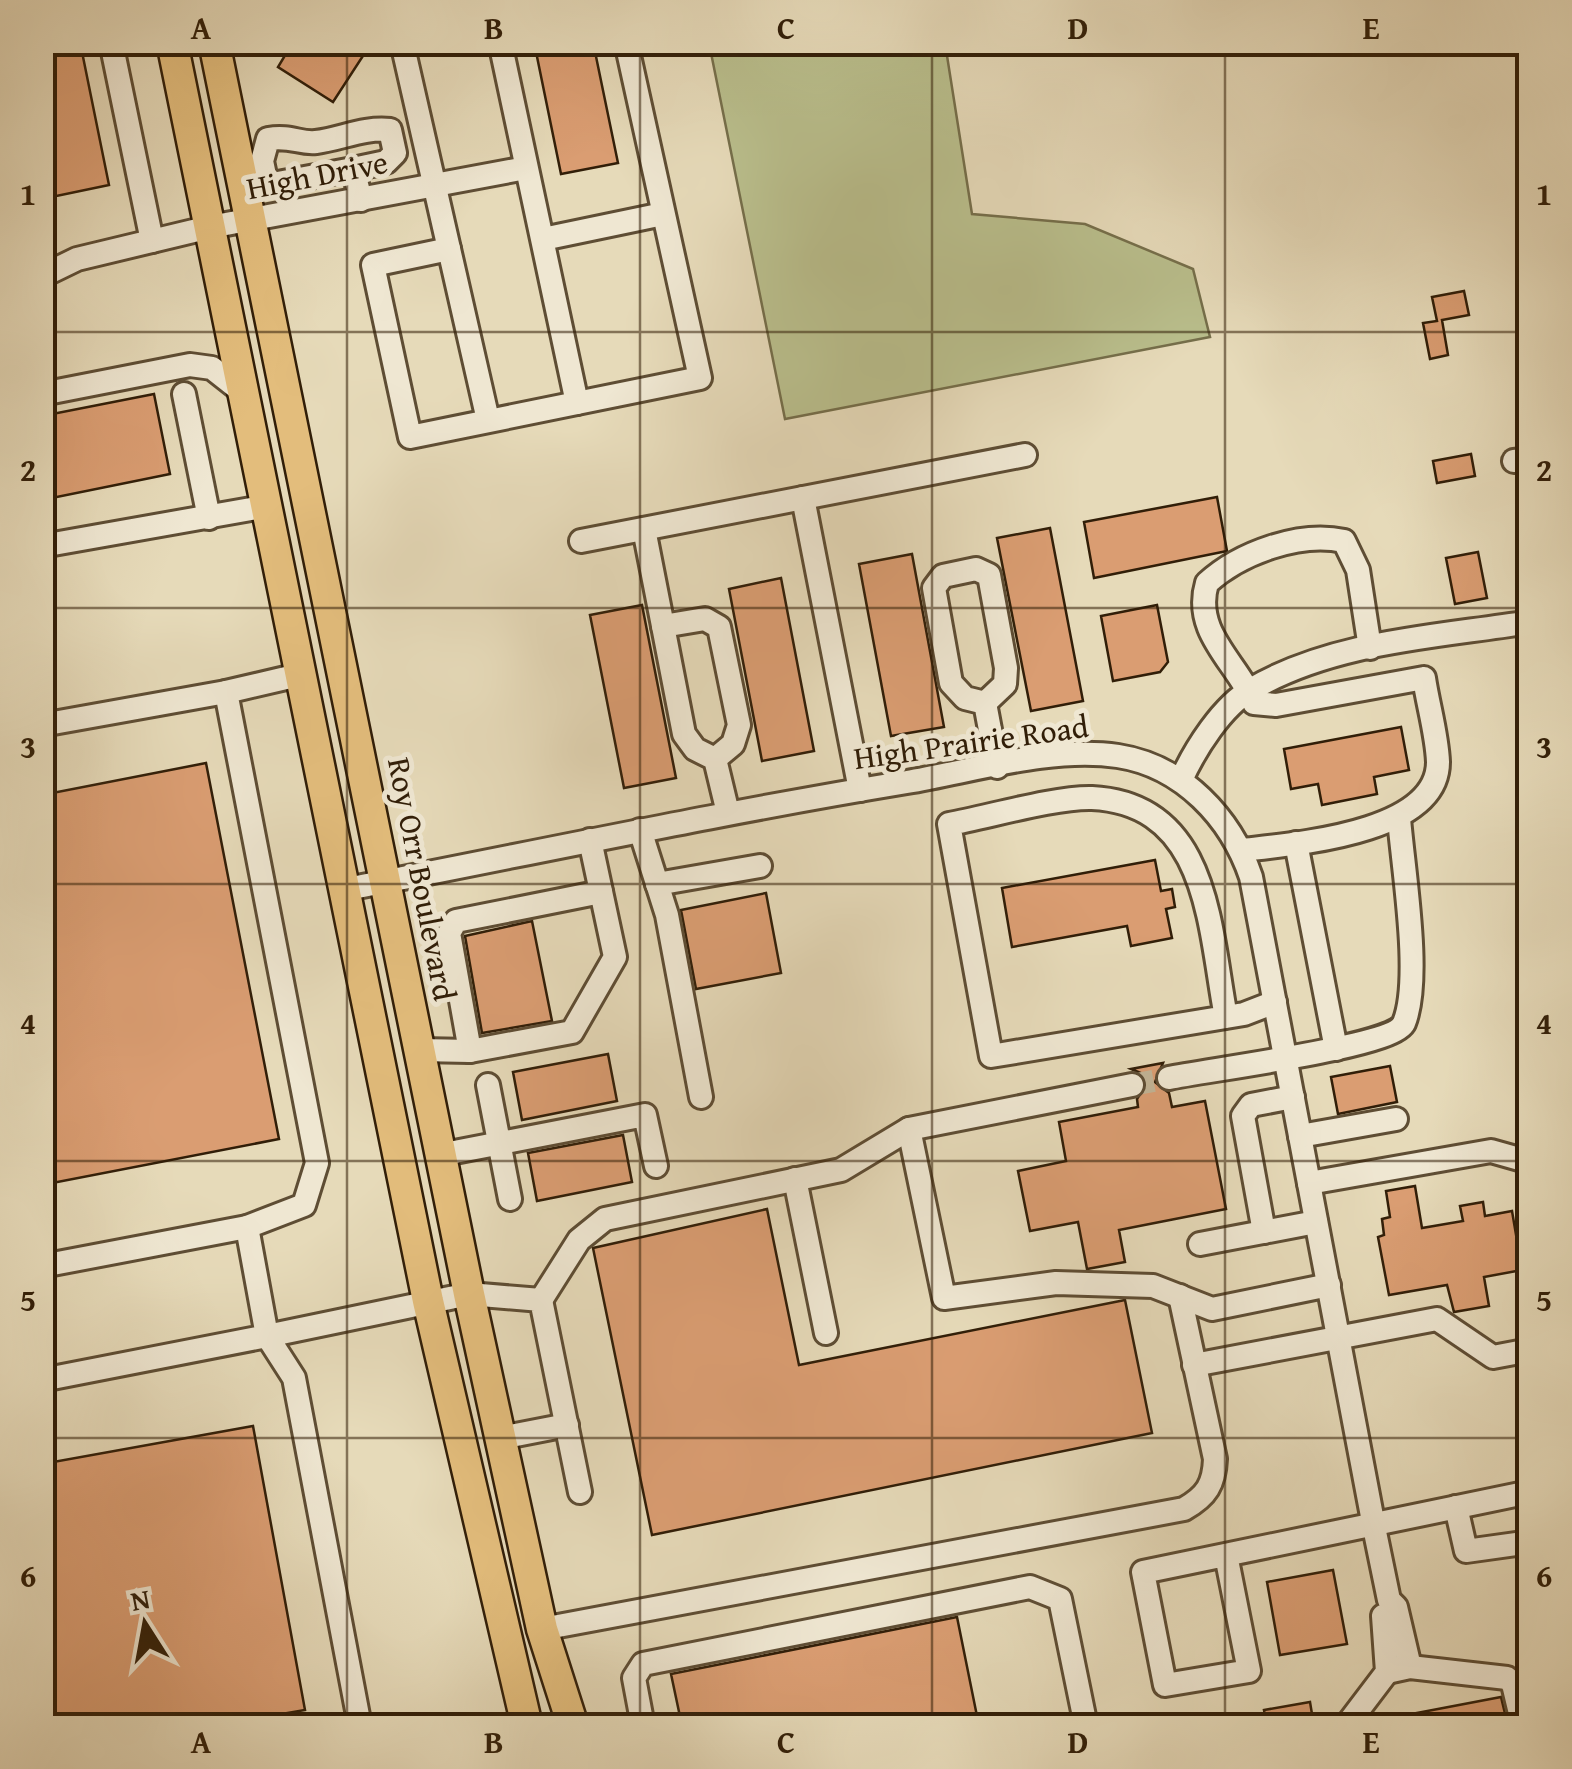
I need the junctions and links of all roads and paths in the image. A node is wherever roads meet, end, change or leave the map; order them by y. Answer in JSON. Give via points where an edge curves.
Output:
{"nodes":[{"id":1,"x":111,"y":42,"type":"edge"},
{"id":2,"x":172,"y":42,"type":"edge"},
{"id":3,"x":214,"y":42,"type":"edge"},
{"id":4,"x":406,"y":42,"type":"edge"},
{"id":5,"x":500,"y":42,"type":"edge"},
{"id":6,"x":626,"y":42,"type":"edge"},
{"id":7,"x":526,"y":168,"type":"junction"},
{"id":8,"x":353,"y":169,"type":"junction"},
{"id":9,"x":435,"y":186,"type":"junction"},
{"id":10,"x":361,"y":200,"type":"junction"},
{"id":11,"x":663,"y":214,"type":"junction"},
{"id":12,"x":252,"y":222,"type":"junction"},
{"id":13,"x":210,"y":227,"type":"junction"},
{"id":14,"x":543,"y":240,"type":"junction"},
{"id":15,"x":152,"y":241,"type":"junction"},
{"id":16,"x":449,"y":249,"type":"junction"},
{"id":17,"x":42,"y":276,"type":"edge"},
{"id":18,"x":42,"y":394,"type":"edge"},
{"id":19,"x":184,"y":394,"type":"dead end"},
{"id":20,"x":246,"y":394,"type":"junction"},
{"id":21,"x":576,"y":403,"type":"junction"},
{"id":22,"x":488,"y":420,"type":"junction"},
{"id":23,"x":1025,"y":455,"type":"dead end"},
{"id":24,"x":804,"y":498,"type":"junction"},
{"id":25,"x":268,"y":506,"type":"junction"},
{"id":26,"x":209,"y":518,"type":"junction"},
{"id":27,"x":644,"y":529,"type":"junction"},
{"id":28,"x":581,"y":541,"type":"dead end"},
{"id":29,"x":42,"y":546,"type":"edge"},
{"id":30,"x":1530,"y":622,"type":"edge"},
{"id":31,"x":663,"y":626,"type":"junction"},
{"id":32,"x":1370,"y":648,"type":"junction"},
{"id":33,"x":303,"y":674,"type":"junction"},
{"id":34,"x":1248,"y":690,"type":"junction"},
{"id":35,"x":226,"y":692,"type":"junction"},
{"id":36,"x":985,"y":703,"type":"junction"},
{"id":37,"x":42,"y":725,"type":"edge"},
{"id":38,"x":1093,"y":756,"type":"junction"},
{"id":39,"x":716,"y":759,"type":"junction"},
{"id":40,"x":998,"y":767,"type":"junction"},
{"id":41,"x":1181,"y":780,"type":"junction"},
{"id":42,"x":860,"y":790,"type":"junction"},
{"id":43,"x":1090,"y":798,"type":"junction"},
{"id":44,"x":728,"y":813,"type":"junction"},
{"id":45,"x":1398,"y":818,"type":"junction"},
{"id":46,"x":640,"y":830,"type":"junction"},
{"id":47,"x":590,"y":840,"type":"junction"},
{"id":48,"x":1296,"y":843,"type":"junction"},
{"id":49,"x":1242,"y":850,"type":"junction"},
{"id":50,"x":760,"y":866,"type":"dead end"},
{"id":51,"x":387,"y":881,"type":"junction"},
{"id":52,"x":657,"y":884,"type":"junction"},
{"id":53,"x":346,"y":889,"type":"junction"},
{"id":54,"x":601,"y":892,"type":"junction"},
{"id":55,"x":1275,"y":1002,"type":"junction"},
{"id":56,"x":1226,"y":1017,"type":"junction"},
{"id":57,"x":420,"y":1050,"type":"junction"},
{"id":58,"x":470,"y":1050,"type":"junction"},
{"id":59,"x":1336,"y":1050,"type":"junction"},
{"id":60,"x":1285,"y":1055,"type":"junction"},
{"id":61,"x":1169,"y":1078,"type":"tunnel mouth"},
{"id":62,"x":488,"y":1085,"type":"dead end"},
{"id":63,"x":1132,"y":1085,"type":"tunnel mouth"},
{"id":64,"x":701,"y":1097,"type":"dead end"},
{"id":65,"x":1293,"y":1097,"type":"junction"},
{"id":66,"x":1396,"y":1119,"type":"dead end"},
{"id":67,"x":909,"y":1129,"type":"junction"},
{"id":68,"x":1300,"y":1136,"type":"junction"},
{"id":69,"x":500,"y":1143,"type":"junction"},
{"id":70,"x":439,"y":1155,"type":"junction"},
{"id":71,"x":1530,"y":1162,"type":"edge"},
{"id":72,"x":656,"y":1166,"type":"dead end"},
{"id":73,"x":795,"y":1179,"type":"junction"},
{"id":74,"x":1309,"y":1183,"type":"junction"},
{"id":75,"x":510,"y":1199,"type":"dead end"},
{"id":76,"x":1316,"y":1222,"type":"junction"},
{"id":77,"x":247,"y":1227,"type":"junction"},
{"id":78,"x":1264,"y":1232,"type":"junction"},
{"id":79,"x":1200,"y":1244,"type":"dead end"},
{"id":80,"x":42,"y":1266,"type":"edge"},
{"id":81,"x":1328,"y":1285,"type":"junction"},
{"id":82,"x":468,"y":1294,"type":"junction"},
{"id":83,"x":1180,"y":1296,"type":"junction"},
{"id":84,"x":542,"y":1300,"type":"junction"},
{"id":85,"x":428,"y":1301,"type":"junction"},
{"id":86,"x":826,"y":1333,"type":"dead end"},
{"id":87,"x":267,"y":1336,"type":"junction"},
{"id":88,"x":1338,"y":1336,"type":"junction"},
{"id":89,"x":1530,"y":1350,"type":"edge"},
{"id":90,"x":1194,"y":1366,"type":"junction"},
{"id":91,"x":42,"y":1380,"type":"edge"},
{"id":92,"x":567,"y":1426,"type":"junction"},
{"id":93,"x":500,"y":1438,"type":"junction"},
{"id":94,"x":580,"y":1492,"type":"dead end"},
{"id":95,"x":1530,"y":1492,"type":"edge"},
{"id":96,"x":1456,"y":1507,"type":"junction"},
{"id":97,"x":1374,"y":1528,"type":"junction"},
{"id":98,"x":1530,"y":1542,"type":"edge"},
{"id":99,"x":1226,"y":1554,"type":"junction"},
{"id":100,"x":542,"y":1629,"type":"junction"},
{"id":101,"x":1399,"y":1669,"type":"junction"},
{"id":102,"x":360,"y":1726,"type":"edge"},
{"id":103,"x":527,"y":1726,"type":"edge"},
{"id":104,"x":573,"y":1726,"type":"edge"},
{"id":105,"x":643,"y":1726,"type":"edge"},
{"id":106,"x":1086,"y":1726,"type":"edge"},
{"id":107,"x":1346,"y":1726,"type":"edge"},
{"id":108,"x":1522,"y":1726,"type":"edge"}],
"edges":[{"from":1,"to":15,"type":"street"},
{"from":2,"to":13,"type":"main road"},
{"from":3,"to":12,"type":"main road","name":"Roy Orr Boulevard"},
{"from":4,"to":9,"type":"street"},
{"from":5,"to":7,"type":"street"},
{"from":6,"to":11,"type":"street"},
{"from":7,"to":9,"type":"street","name":"High Drive"},
{"from":7,"to":14,"type":"street"},
{"from":8,"to":8,"type":"street","via":[[396,153],[390,130],[311,144],[290,135],[268,139],[262,150],[266,185]]},
{"from":8,"to":10,"type":"street"},
{"from":9,"to":10,"type":"street","name":"High Drive"},
{"from":9,"to":16,"type":"street"},
{"from":10,"to":12,"type":"street","name":"High Drive"},
{"from":11,"to":14,"type":"street"},
{"from":11,"to":21,"type":"street","via":[[700,378]]},
{"from":12,"to":13,"type":"street","name":"High Drive"},
{"from":12,"to":51,"type":"main road","name":"Roy Orr Boulevard"},
{"from":13,"to":15,"type":"street","name":"High Drive"},
{"from":13,"to":20,"type":"main road"},
{"from":14,"to":21,"type":"street"},
{"from":15,"to":17,"type":"street","name":"High Drive","via":[[77,258]]},
{"from":16,"to":22,"type":"street"},
{"from":16,"to":22,"type":"street","via":[[373,265],[410,438]]},
{"from":18,"to":20,"type":"street","via":[[190,365],[212,368]]},
{"from":19,"to":26,"type":"street"},
{"from":20,"to":25,"type":"main road"},
{"from":21,"to":22,"type":"street"},
{"from":23,"to":24,"type":"street"},
{"from":24,"to":27,"type":"street"},
{"from":24,"to":42,"type":"street"},
{"from":25,"to":26,"type":"street"},
{"from":25,"to":33,"type":"main road"},
{"from":26,"to":29,"type":"street"},
{"from":27,"to":28,"type":"street"},
{"from":27,"to":31,"type":"street"},
{"from":30,"to":32,"type":"street"},
{"from":31,"to":39,"type":"street","via":[[684,734],[695,749]]},
{"from":31,"to":39,"type":"street","via":[[705,619],[719,626],[739,725],[733,744]]},
{"from":32,"to":34,"type":"street","via":[[1329,654]]},
{"from":32,"to":34,"type":"street","via":[[1358,570],[1344,542],[1321,536],[1258,554],[1220,571],[1204,588],[1219,652]]},
{"from":33,"to":35,"type":"street"},
{"from":33,"to":53,"type":"main road"},
{"from":34,"to":41,"type":"street"},
{"from":34,"to":45,"type":"street","via":[[1254,704],[1267,706],[1424,678],[1438,763],[1434,780]]},
{"from":35,"to":37,"type":"street"},
{"from":35,"to":77,"type":"street","via":[[316,1162],[304,1205]]},
{"from":36,"to":36,"type":"street","via":[[1004,684],[1006,668],[989,575],[976,569],[943,576],[934,588],[951,684],[965,698]]},
{"from":36,"to":40,"type":"street"},
{"from":38,"to":40,"type":"street","name":"High Prairie Road"},
{"from":38,"to":41,"type":"street","name":"High Prairie Road","via":[[1119,756]]},
{"from":38,"to":43,"type":"street"},
{"from":39,"to":44,"type":"street"},
{"from":40,"to":42,"type":"street","name":"High Prairie Road"},
{"from":41,"to":49,"type":"street","name":"High Prairie Road"},
{"from":42,"to":44,"type":"street","name":"High Prairie Road"},
{"from":43,"to":56,"type":"street","via":[[1156,816],[1193,860]]},
{"from":43,"to":56,"type":"street","via":[[949,824],[991,1056]]},
{"from":44,"to":46,"type":"street","name":"High Prairie Road"},
{"from":45,"to":48,"type":"street"},
{"from":45,"to":59,"type":"street","via":[[1412,978],[1403,1026]]},
{"from":46,"to":47,"type":"street","name":"High Prairie Road"},
{"from":46,"to":52,"type":"street"},
{"from":47,"to":51,"type":"street","name":"High Prairie Road"},
{"from":47,"to":54,"type":"street"},
{"from":48,"to":49,"type":"street"},
{"from":48,"to":59,"type":"street"},
{"from":49,"to":55,"type":"street","name":"High Prairie Road"},
{"from":50,"to":52,"type":"street"},
{"from":51,"to":53,"type":"street","name":"High Prairie Road"},
{"from":51,"to":57,"type":"main road","name":"Roy Orr Boulevard"},
{"from":52,"to":64,"type":"street"},
{"from":53,"to":85,"type":"main road"},
{"from":54,"to":58,"type":"street","via":[[615,957],[572,1032]]},
{"from":54,"to":58,"type":"street","via":[[456,921],[448,932]]},
{"from":55,"to":56,"type":"street"},
{"from":55,"to":60,"type":"street","name":"High Prairie Road"},
{"from":57,"to":58,"type":"street"},
{"from":57,"to":70,"type":"main road","name":"Roy Orr Boulevard"},
{"from":59,"to":60,"type":"street"},
{"from":60,"to":61,"type":"street"},
{"from":60,"to":65,"type":"street","name":"High Prairie Road"},
{"from":62,"to":69,"type":"street"},
{"from":63,"to":67,"type":"street"},
{"from":65,"to":68,"type":"street","name":"High Prairie Road"},
{"from":65,"to":78,"type":"street","via":[[1251,1105],[1243,1116]]},
{"from":66,"to":68,"type":"street"},
{"from":67,"to":73,"type":"street","via":[[841,1170]]},
{"from":67,"to":83,"type":"street","via":[[944,1298],[1056,1283],[1153,1286]]},
{"from":68,"to":74,"type":"street","name":"High Prairie Road"},
{"from":69,"to":70,"type":"street"},
{"from":69,"to":72,"type":"street","via":[[646,1115]]},
{"from":69,"to":75,"type":"street"},
{"from":70,"to":82,"type":"main road","name":"Roy Orr Boulevard"},
{"from":71,"to":74,"type":"street","via":[[1491,1151]]},
{"from":73,"to":84,"type":"street","via":[[605,1219],[579,1240]]},
{"from":73,"to":86,"type":"street"},
{"from":74,"to":76,"type":"street","name":"High Prairie Road"},
{"from":76,"to":78,"type":"street"},
{"from":76,"to":81,"type":"street","name":"High Prairie Road"},
{"from":77,"to":80,"type":"street"},
{"from":77,"to":87,"type":"street"},
{"from":78,"to":79,"type":"street"},
{"from":81,"to":83,"type":"street","via":[[1212,1309]]},
{"from":81,"to":88,"type":"street","name":"High Prairie Road"},
{"from":82,"to":84,"type":"street"},
{"from":82,"to":85,"type":"street"},
{"from":82,"to":93,"type":"main road","name":"Roy Orr Boulevard"},
{"from":83,"to":90,"type":"street"},
{"from":84,"to":92,"type":"street"},
{"from":85,"to":87,"type":"street"},
{"from":85,"to":103,"type":"main road"},
{"from":87,"to":91,"type":"street"},
{"from":87,"to":102,"type":"street","via":[[294,1378]]},
{"from":88,"to":89,"type":"street","via":[[1437,1319],[1493,1357]]},
{"from":88,"to":90,"type":"street"},
{"from":88,"to":97,"type":"street","name":"High Prairie Road"},
{"from":90,"to":100,"type":"street","via":[[1214,1480],[1202,1499],[1184,1509]]},
{"from":92,"to":93,"type":"street"},
{"from":92,"to":94,"type":"street"},
{"from":93,"to":100,"type":"main road","name":"Roy Orr Boulevard"},
{"from":95,"to":96,"type":"street"},
{"from":96,"to":97,"type":"street"},
{"from":96,"to":98,"type":"street","via":[[1466,1550]]},
{"from":97,"to":99,"type":"street"},
{"from":97,"to":101,"type":"street","name":"High Prairie Road","via":[[1389,1600],[1396,1606]]},
{"from":99,"to":99,"type":"street","via":[[1144,1572],[1166,1685],[1249,1671]]},
{"from":100,"to":104,"type":"main road","name":"Roy Orr Boulevard"},
{"from":101,"to":107,"type":"street"},
{"from":101,"to":108,"type":"street","via":[[1507,1678]]},
{"from":105,"to":106,"type":"street","via":[[634,1678],[643,1664],[1030,1587],[1060,1599]]}]}
